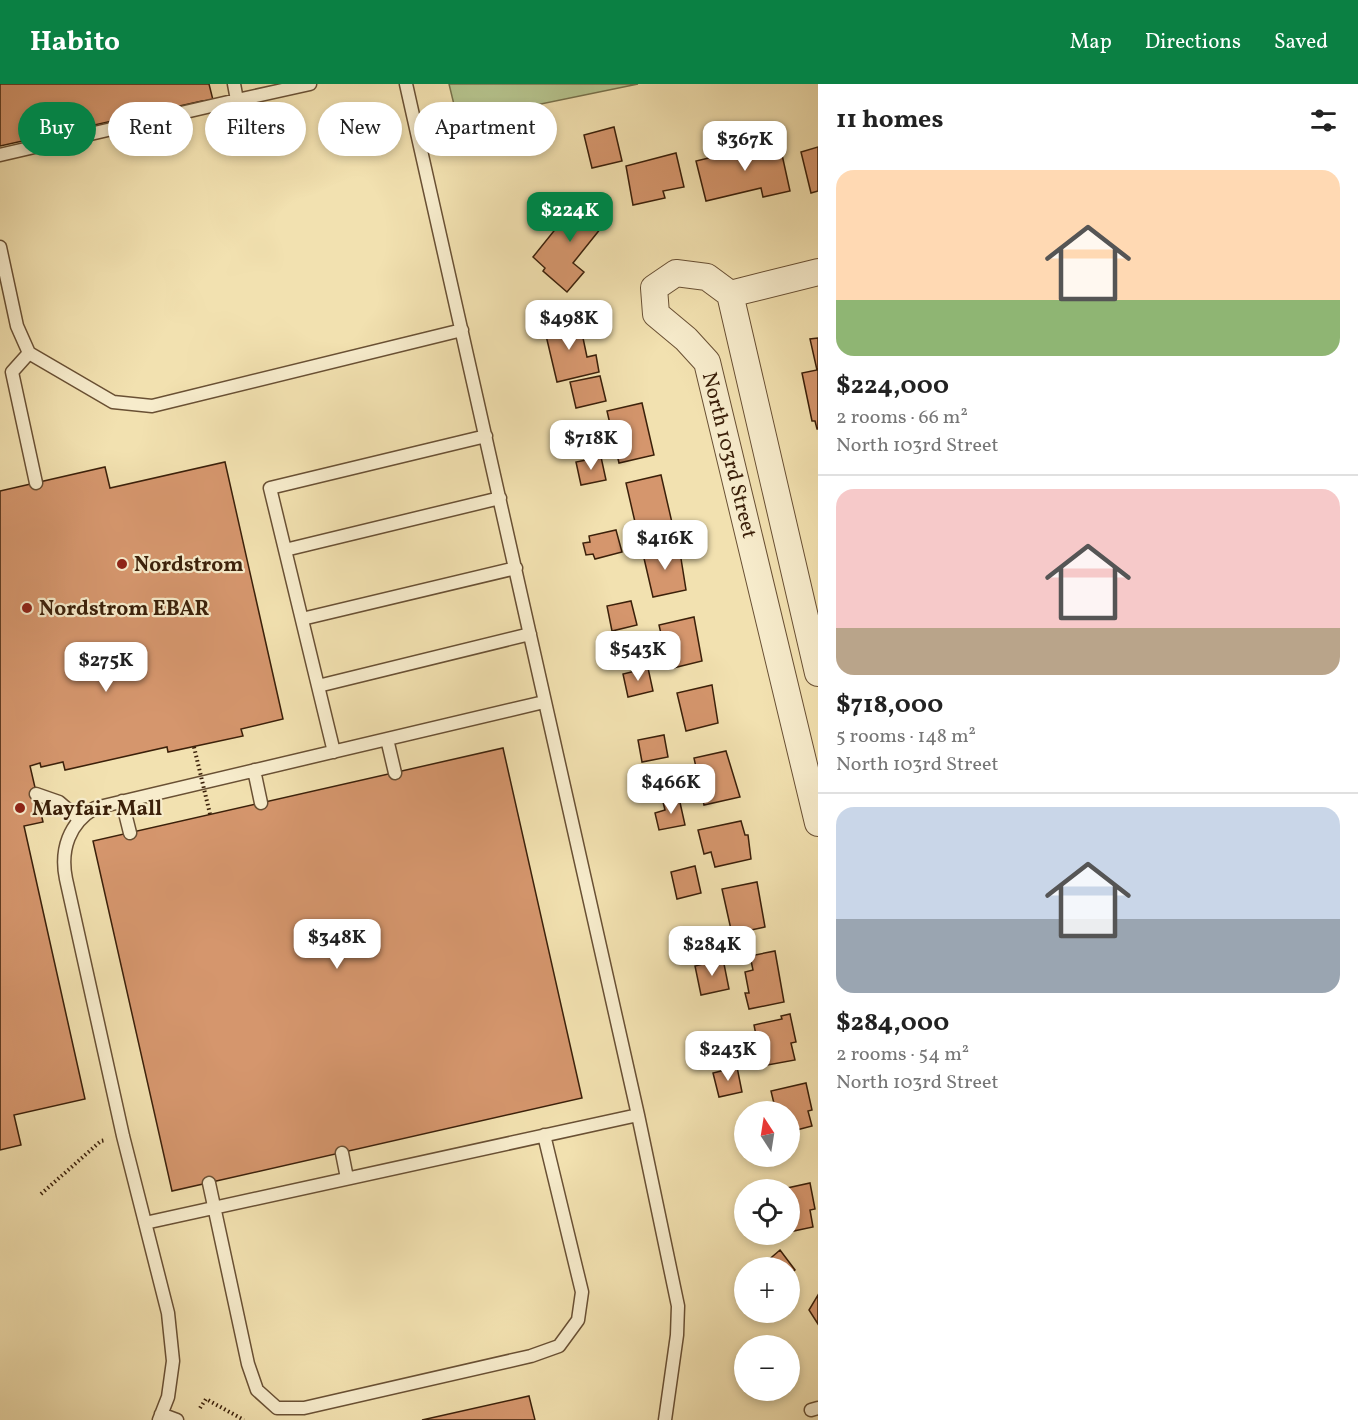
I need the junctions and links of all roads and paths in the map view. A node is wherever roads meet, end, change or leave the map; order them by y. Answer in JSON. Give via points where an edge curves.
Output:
{"nodes":[{"id":1,"x":234,"y":84,"type":"edge"},
{"id":2,"x":310,"y":84,"type":"edge"},
{"id":3,"x":406,"y":84,"type":"edge"},
{"id":4,"x":237,"y":100,"type":"junction"},
{"id":5,"x":0,"y":155,"type":"edge"},
{"id":6,"x":0,"y":247,"type":"edge"},
{"id":7,"x":818,"y":272,"type":"edge"},
{"id":8,"x":730,"y":294,"type":"junction"},
{"id":9,"x":462,"y":330,"type":"junction"},
{"id":10,"x":29,"y":353,"type":"junction"},
{"id":11,"x":486,"y":436,"type":"junction"},
{"id":12,"x":36,"y":483,"type":"dead end"},
{"id":13,"x":500,"y":498,"type":"junction"},
{"id":14,"x":285,"y":550,"type":"junction"},
{"id":15,"x":516,"y":568,"type":"junction"},
{"id":16,"x":302,"y":620,"type":"junction"},
{"id":17,"x":530,"y":634,"type":"junction"},
{"id":18,"x":818,"y":673,"type":"edge"},
{"id":19,"x":318,"y":686,"type":"junction"},
{"id":20,"x":544,"y":702,"type":"junction"},
{"id":21,"x":387,"y":739,"type":"junction"},
{"id":22,"x":194,"y":747,"type":"dead end"},
{"id":23,"x":334,"y":752,"type":"junction"},
{"id":24,"x":254,"y":770,"type":"junction"},
{"id":25,"x":395,"y":772,"type":"dead end"},
{"id":26,"x":36,"y":794,"type":"dead end"},
{"id":27,"x":122,"y":801,"type":"junction"},
{"id":28,"x":261,"y":803,"type":"dead end"},
{"id":29,"x":210,"y":814,"type":"dead end"},
{"id":30,"x":79,"y":819,"type":"junction"},
{"id":31,"x":818,"y":824,"type":"edge"},
{"id":32,"x":130,"y":833,"type":"dead end"},
{"id":33,"x":638,"y":1115,"type":"junction"},
{"id":34,"x":544,"y":1135,"type":"junction"},
{"id":35,"x":123,"y":1136,"type":"junction"},
{"id":36,"x":342,"y":1153,"type":"dead end"},
{"id":37,"x":347,"y":1178,"type":"junction"},
{"id":38,"x":209,"y":1183,"type":"dead end"},
{"id":39,"x":41,"y":1194,"type":"dead end"},
{"id":40,"x":214,"y":1208,"type":"junction"},
{"id":41,"x":145,"y":1223,"type":"junction"},
{"id":42,"x":200,"y":1408,"type":"dead end"},
{"id":43,"x":160,"y":1417,"type":"edge"},
{"id":44,"x":177,"y":1420,"type":"edge"},
{"id":45,"x":244,"y":1420,"type":"edge"},
{"id":46,"x":664,"y":1420,"type":"edge"}],
"edges":[{"from":1,"to":4,"type":"lane"},
{"from":2,"to":4,"type":"lane"},
{"from":3,"to":9,"type":"lane"},
{"from":4,"to":5,"type":"lane"},
{"from":6,"to":10,"type":"lane","via":[[17,326]]},
{"from":7,"to":8,"type":"street"},
{"from":8,"to":18,"type":"street","name":"North 103rd Street"},
{"from":8,"to":31,"type":"street","name":"North 103rd Street","via":[[707,277],[676,273],[654,288],[656,314],[706,362],[713,384]]},
{"from":9,"to":10,"type":"lane","via":[[152,406],[113,402]]},
{"from":9,"to":11,"type":"lane"},
{"from":10,"to":12,"type":"lane","via":[[12,372]]},
{"from":11,"to":13,"type":"lane"},
{"from":11,"to":14,"type":"lane","via":[[270,488]]},
{"from":13,"to":14,"type":"lane"},
{"from":13,"to":15,"type":"lane"},
{"from":14,"to":16,"type":"lane"},
{"from":15,"to":16,"type":"lane"},
{"from":15,"to":17,"type":"lane"},
{"from":16,"to":19,"type":"lane"},
{"from":17,"to":19,"type":"lane"},
{"from":17,"to":20,"type":"lane"},
{"from":19,"to":23,"type":"lane"},
{"from":20,"to":21,"type":"lane"},
{"from":20,"to":33,"type":"lane"},
{"from":21,"to":23,"type":"lane"},
{"from":21,"to":25,"type":"lane"},
{"from":22,"to":29,"type":"path","bridge":true},
{"from":23,"to":24,"type":"lane"},
{"from":24,"to":27,"type":"lane"},
{"from":24,"to":28,"type":"lane"},
{"from":26,"to":30,"type":"lane","via":[[59,802]]},
{"from":27,"to":30,"type":"lane","via":[[94,808]]},
{"from":27,"to":32,"type":"lane"},
{"from":30,"to":35,"type":"lane","via":[[69,836],[63,865]]},
{"from":33,"to":34,"type":"lane"},
{"from":33,"to":46,"type":"lane","via":[[678,1306]]},
{"from":34,"to":37,"type":"lane"},
{"from":34,"to":40,"type":"lane","via":[[582,1292],[578,1320],[559,1346],[531,1356],[304,1408],[277,1408],[257,1390]]},
{"from":35,"to":39,"type":"path","via":[[101,1141]]},
{"from":35,"to":41,"type":"lane"},
{"from":36,"to":37,"type":"lane"},
{"from":37,"to":40,"type":"lane"},
{"from":38,"to":40,"type":"lane"},
{"from":40,"to":41,"type":"lane"},
{"from":41,"to":43,"type":"lane","via":[[168,1313],[173,1361],[168,1397]]},
{"from":42,"to":45,"type":"path","via":[[206,1399]]},
{"from":43,"to":44,"type":"lane"}]}
